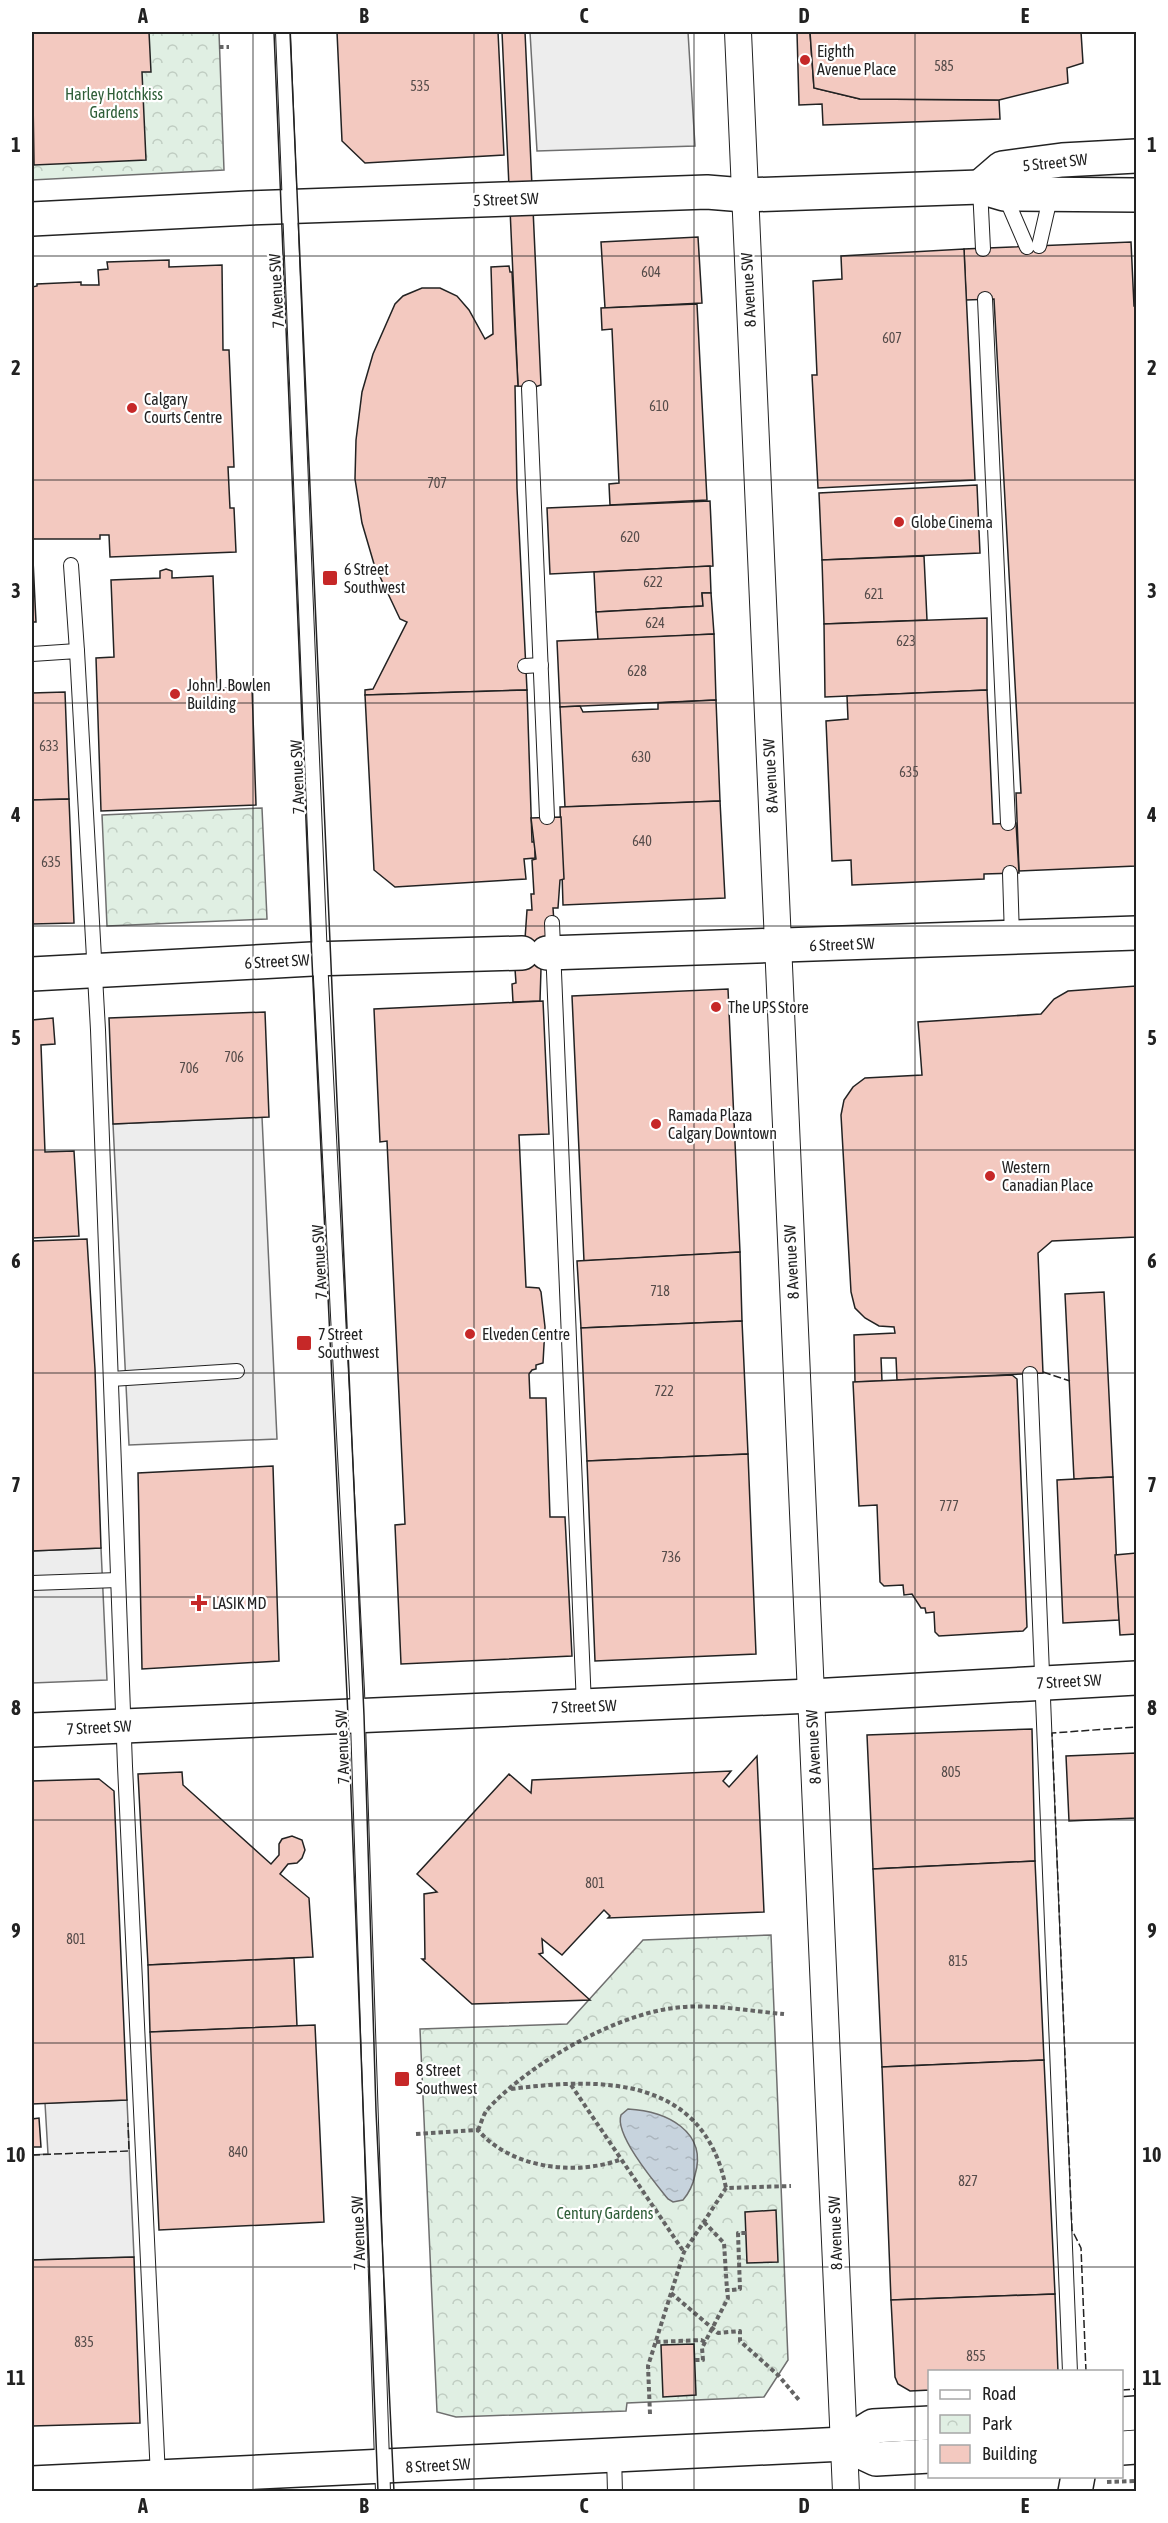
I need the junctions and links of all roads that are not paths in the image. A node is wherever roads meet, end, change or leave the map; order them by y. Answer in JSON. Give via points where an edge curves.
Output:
{"nodes":[{"id":1,"x":283,"y":32,"type":"edge"},
{"id":2,"x":738,"y":32,"type":"edge"},
{"id":3,"x":1137,"y":156,"type":"edge"},
{"id":4,"x":992,"y":191,"type":"junction"},
{"id":5,"x":1051,"y":194,"type":"junction"},
{"id":6,"x":744,"y":195,"type":"junction"},
{"id":7,"x":1137,"y":195,"type":"edge"},
{"id":8,"x":289,"y":207,"type":"junction"},
{"id":9,"x":32,"y":219,"type":"edge"},
{"id":10,"x":983,"y":249,"type":"dead end"},
{"id":11,"x":985,"y":299,"type":"dead end"},
{"id":12,"x":529,"y":388,"type":"dead end"},
{"id":13,"x":71,"y":565,"type":"dead end"},
{"id":14,"x":77,"y":651,"type":"junction"},
{"id":15,"x":32,"y":654,"type":"edge"},
{"id":16,"x":541,"y":665,"type":"junction"},
{"id":17,"x":525,"y":666,"type":"dead end"},
{"id":18,"x":548,"y":818,"type":"dead end"},
{"id":19,"x":1008,"y":823,"type":"dead end"},
{"id":20,"x":1010,"y":873,"type":"dead end"},
{"id":21,"x":1137,"y":933,"type":"edge"},
{"id":22,"x":1012,"y":937,"type":"junction"},
{"id":23,"x":544,"y":945,"type":"junction"},
{"id":24,"x":777,"y":946,"type":"junction"},
{"id":25,"x":320,"y":959,"type":"junction"},
{"id":26,"x":93,"y":971,"type":"junction"},
{"id":27,"x":32,"y":974,"type":"edge"},
{"id":28,"x":237,"y":1371,"type":"dead end"},
{"id":29,"x":1030,"y":1374,"type":"dead end"},
{"id":30,"x":111,"y":1379,"type":"junction"},
{"id":31,"x":118,"y":1580,"type":"junction"},
{"id":32,"x":32,"y":1583,"type":"edge"},
{"id":33,"x":1137,"y":1678,"type":"edge"},
{"id":34,"x":1043,"y":1682,"type":"junction"},
{"id":35,"x":811,"y":1696,"type":"junction"},
{"id":36,"x":584,"y":1706,"type":"junction"},
{"id":37,"x":357,"y":1715,"type":"junction"},
{"id":38,"x":123,"y":1726,"type":"junction"},
{"id":39,"x":32,"y":1730,"type":"edge"},
{"id":40,"x":1070,"y":2370,"type":"edge"},
{"id":41,"x":928,"y":2423,"type":"edge"},
{"id":42,"x":844,"y":2444,"type":"junction"},
{"id":43,"x":614,"y":2456,"type":"junction"},
{"id":44,"x":928,"y":2456,"type":"edge"},
{"id":45,"x":383,"y":2480,"type":"edge"},
{"id":46,"x":32,"y":2483,"type":"edge"},
{"id":47,"x":158,"y":2485,"type":"edge"},
{"id":48,"x":615,"y":2492,"type":"edge"},
{"id":49,"x":846,"y":2492,"type":"edge"}],
"edges":[{"from":1,"to":8,"type":"lane","name":"7 Avenue SW"},
{"from":2,"to":6,"type":"street","name":"8 Avenue SW"},
{"from":3,"to":4,"type":"main road","name":"5 Street SW","via":[[1002,168]]},
{"from":4,"to":5,"type":"main road","name":"5 Street SW"},
{"from":4,"to":5,"type":"lane","via":[[1033,246]]},
{"from":4,"to":6,"type":"main road","name":"5 Street SW"},
{"from":4,"to":10,"type":"lane"},
{"from":5,"to":7,"type":"main road","name":"5 Street SW"},
{"from":6,"to":8,"type":"main road","name":"5 Street SW","via":[[698,192]]},
{"from":6,"to":24,"type":"street","name":"8 Avenue SW"},
{"from":8,"to":9,"type":"main road","name":"5 Street SW"},
{"from":8,"to":25,"type":"lane","name":"7 Avenue SW"},
{"from":11,"to":19,"type":"lane"},
{"from":12,"to":16,"type":"lane"},
{"from":13,"to":14,"type":"lane"},
{"from":14,"to":15,"type":"lane"},
{"from":14,"to":26,"type":"lane"},
{"from":16,"to":17,"type":"lane"},
{"from":16,"to":18,"type":"lane"},
{"from":20,"to":22,"type":"lane"},
{"from":21,"to":22,"type":"main road","name":"6 Street SW"},
{"from":22,"to":24,"type":"main road","name":"6 Street SW"},
{"from":23,"to":24,"type":"main road","name":"6 Street SW"},
{"from":23,"to":25,"type":"main road","name":"6 Street SW"},
{"from":23,"to":36,"type":"lane"},
{"from":24,"to":35,"type":"street","name":"8 Avenue SW"},
{"from":25,"to":26,"type":"main road","name":"6 Street SW"},
{"from":25,"to":37,"type":"lane","name":"7 Avenue SW"},
{"from":26,"to":27,"type":"main road","name":"6 Street SW"},
{"from":26,"to":30,"type":"lane"},
{"from":28,"to":30,"type":"lane"},
{"from":29,"to":34,"type":"lane"},
{"from":30,"to":31,"type":"lane"},
{"from":31,"to":32,"type":"lane"},
{"from":31,"to":38,"type":"lane"},
{"from":33,"to":34,"type":"main road","name":"7 Street SW"},
{"from":34,"to":35,"type":"main road","name":"7 Street SW"},
{"from":34,"to":40,"type":"lane"},
{"from":35,"to":36,"type":"main road","name":"7 Street SW"},
{"from":35,"to":42,"type":"street","name":"8 Avenue SW"},
{"from":36,"to":37,"type":"main road","name":"7 Street SW"},
{"from":37,"to":38,"type":"main road","name":"7 Street SW"},
{"from":37,"to":45,"type":"lane","name":"7 Avenue SW"},
{"from":38,"to":39,"type":"main road","name":"7 Street SW"},
{"from":38,"to":47,"type":"lane"},
{"from":41,"to":42,"type":"main road","name":"8 Street SW","via":[[873,2426]]},
{"from":42,"to":43,"type":"main road","name":"8 Street SW"},
{"from":42,"to":44,"type":"main road","name":"8 Street SW","via":[[876,2459]]},
{"from":42,"to":49,"type":"street","name":"8 Avenue SW"},
{"from":43,"to":45,"type":"main road","name":"8 Street SW"},
{"from":43,"to":48,"type":"lane"},
{"from":45,"to":47,"type":"main road","name":"8 Street SW"},
{"from":46,"to":47,"type":"main road","name":"8 Street SW"}]}
